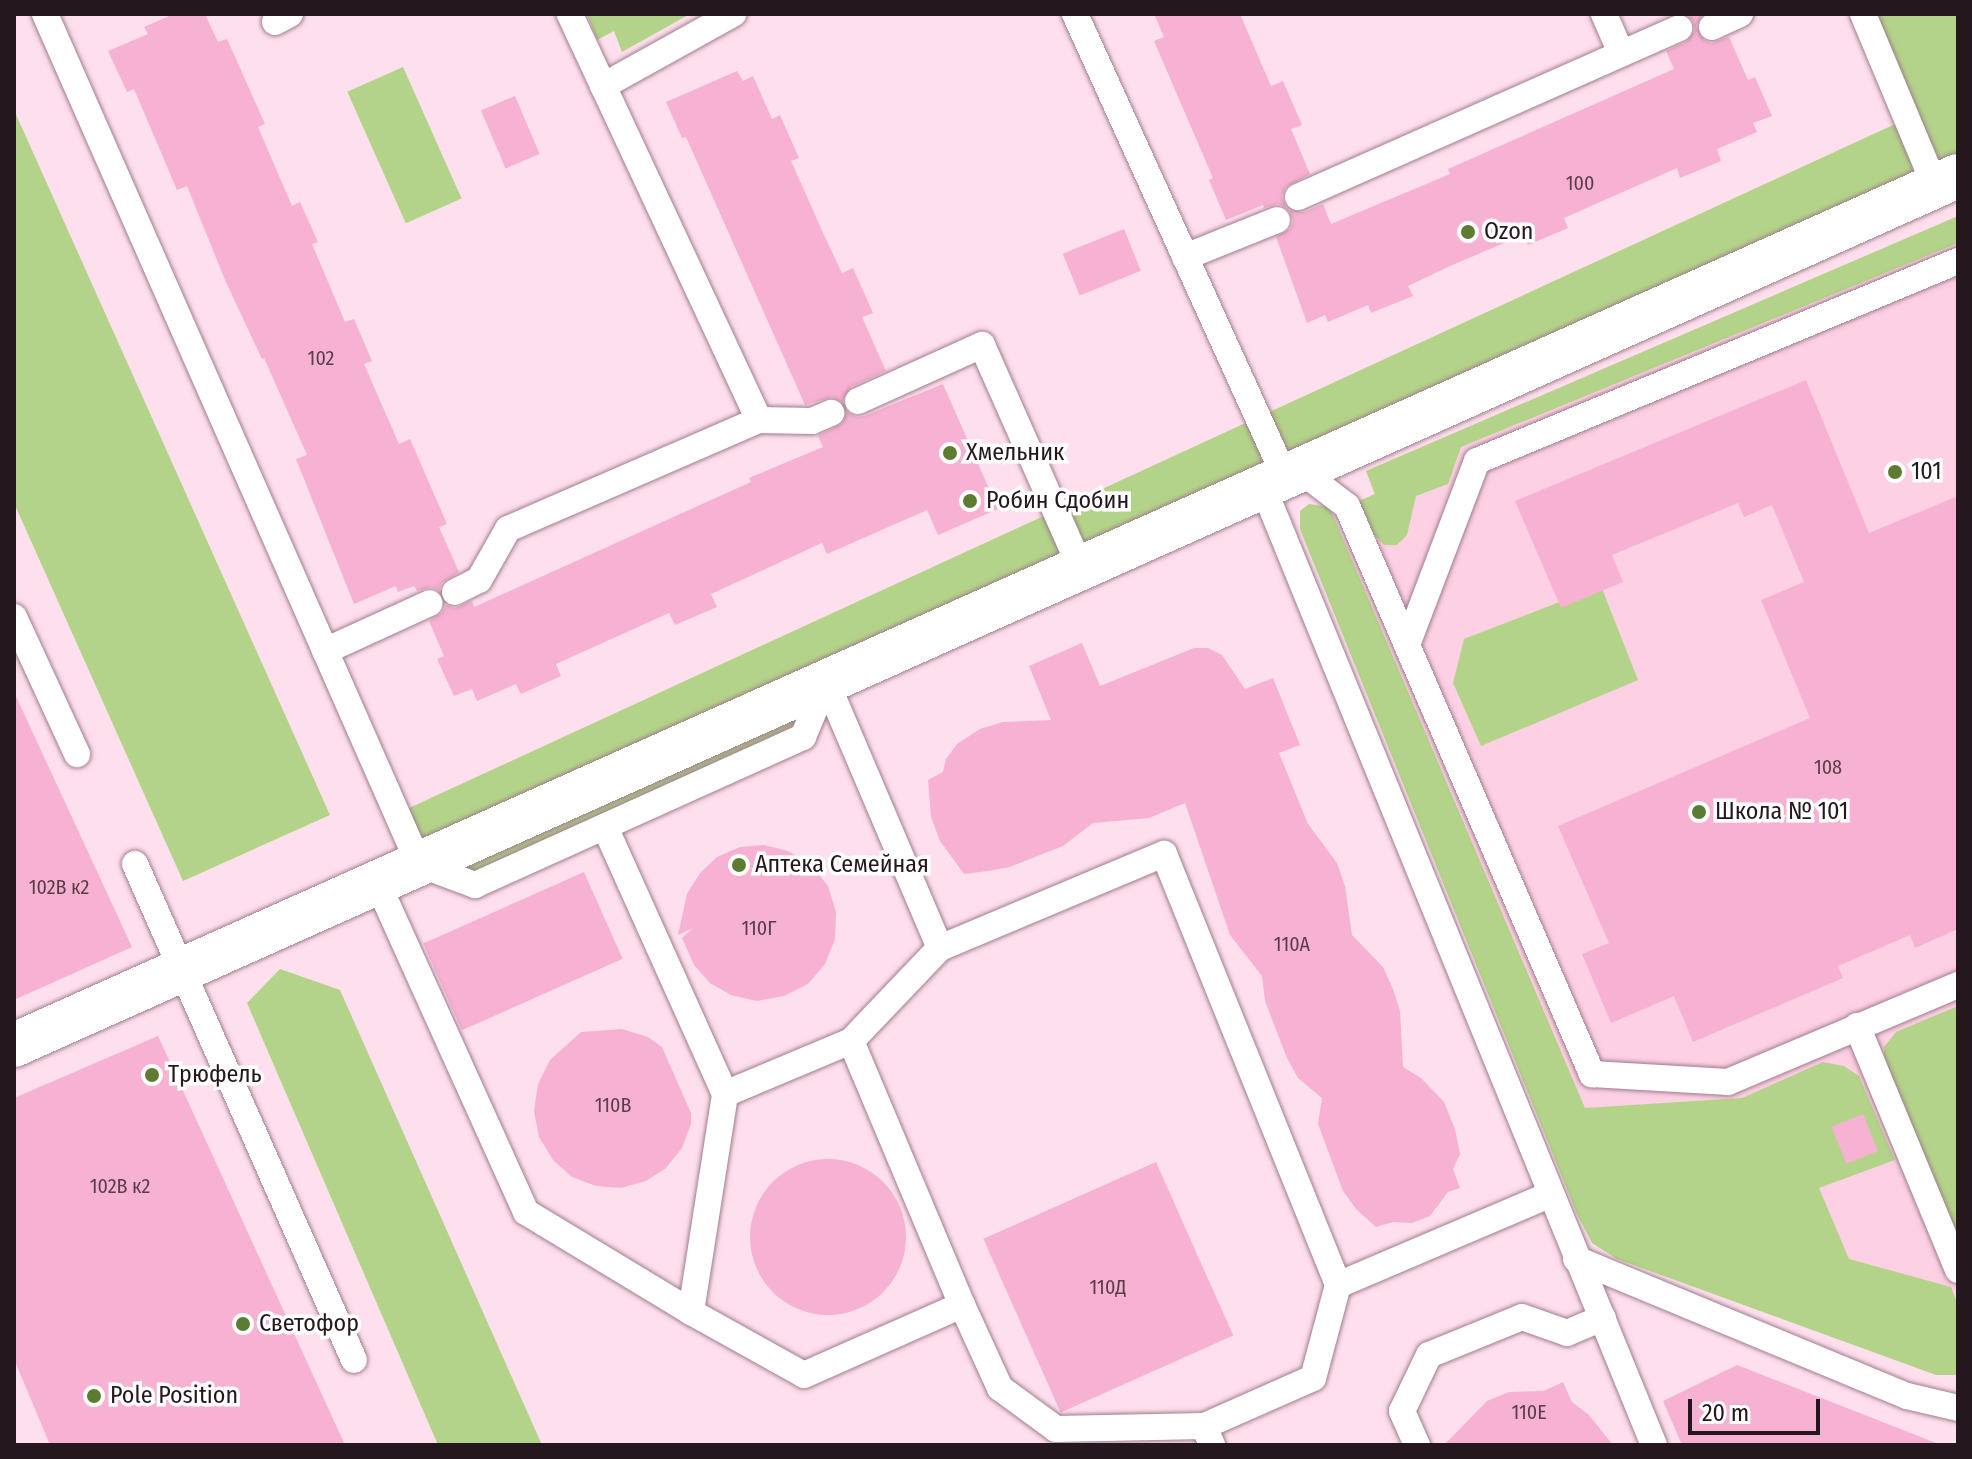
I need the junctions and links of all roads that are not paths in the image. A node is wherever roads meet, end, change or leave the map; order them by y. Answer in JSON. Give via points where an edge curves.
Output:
{"nodes":[{"id":1,"x":45,"y":14,"type":"edge"},
{"id":2,"x":570,"y":14,"type":"edge"},
{"id":3,"x":733,"y":14,"type":"edge"},
{"id":4,"x":1075,"y":14,"type":"edge"},
{"id":5,"x":1604,"y":14,"type":"edge"},
{"id":6,"x":1740,"y":14,"type":"edge"},
{"id":7,"x":1863,"y":14,"type":"edge"},
{"id":8,"x":1712,"y":27,"type":"dead end"},
{"id":9,"x":1679,"y":28,"type":"dead end"},
{"id":10,"x":1621,"y":53,"type":"junction"},
{"id":11,"x":603,"y":86,"type":"junction"},
{"id":12,"x":1947,"y":181,"type":"edge"},
{"id":13,"x":1298,"y":197,"type":"dead end"},
{"id":14,"x":1277,"y":220,"type":"dead end"},
{"id":15,"x":1185,"y":257,"type":"junction"},
{"id":16,"x":1958,"y":261,"type":"edge"},
{"id":17,"x":858,"y":401,"type":"dead end"},
{"id":18,"x":831,"y":413,"type":"dead end"},
{"id":19,"x":759,"y":420,"type":"junction"},
{"id":20,"x":1283,"y":478,"type":"junction"},
{"id":21,"x":1081,"y":568,"type":"junction"},
{"id":22,"x":455,"y":592,"type":"dead end"},
{"id":23,"x":430,"y":603,"type":"dead end"},
{"id":24,"x":14,"y":617,"type":"edge"},
{"id":25,"x":1407,"y":645,"type":"junction"},
{"id":26,"x":325,"y":651,"type":"junction"},
{"id":27,"x":826,"y":681,"type":"junction"},
{"id":28,"x":77,"y":754,"type":"dead end"},
{"id":29,"x":605,"y":827,"type":"junction"},
{"id":30,"x":135,"y":864,"type":"dead end"},
{"id":31,"x":419,"y":864,"type":"junction"},
{"id":32,"x":377,"y":882,"type":"junction"},
{"id":33,"x":940,"y":948,"type":"junction"},
{"id":34,"x":182,"y":969,"type":"junction"},
{"id":35,"x":1958,"y":985,"type":"edge"},
{"id":36,"x":1857,"y":1026,"type":"junction"},
{"id":37,"x":851,"y":1041,"type":"junction"},
{"id":38,"x":14,"y":1045,"type":"edge"},
{"id":39,"x":725,"y":1094,"type":"junction"},
{"id":40,"x":1551,"y":1194,"type":"junction"},
{"id":41,"x":1576,"y":1259,"type":"junction"},
{"id":42,"x":1958,"y":1270,"type":"edge"},
{"id":43,"x":1338,"y":1285,"type":"junction"},
{"id":44,"x":962,"y":1305,"type":"junction"},
{"id":45,"x":691,"y":1312,"type":"junction"},
{"id":46,"x":1603,"y":1318,"type":"junction"},
{"id":47,"x":354,"y":1360,"type":"dead end"},
{"id":48,"x":1958,"y":1408,"type":"edge"},
{"id":49,"x":1208,"y":1436,"type":"edge"},
{"id":50,"x":1417,"y":1445,"type":"edge"},
{"id":51,"x":1654,"y":1445,"type":"edge"}],
"edges":[{"from":1,"to":26,"type":"lane"},
{"from":2,"to":11,"type":"lane"},
{"from":3,"to":11,"type":"lane"},
{"from":4,"to":15,"type":"lane"},
{"from":5,"to":10,"type":"lane"},
{"from":6,"to":8,"type":"lane"},
{"from":7,"to":12,"type":"lane"},
{"from":9,"to":10,"type":"lane"},
{"from":10,"to":13,"type":"lane"},
{"from":11,"to":19,"type":"lane"},
{"from":12,"to":20,"type":"street"},
{"from":14,"to":15,"type":"lane"},
{"from":15,"to":20,"type":"lane"},
{"from":16,"to":25,"type":"lane","via":[[1477,461]]},
{"from":17,"to":21,"type":"lane","via":[[982,345]]},
{"from":18,"to":19,"type":"lane","via":[[812,421]]},
{"from":19,"to":22,"type":"lane","via":[[508,529],[479,580]]},
{"from":20,"to":21,"type":"street"},
{"from":20,"to":25,"type":"lane","via":[[1347,506]]},
{"from":20,"to":40,"type":"lane"},
{"from":21,"to":27,"type":"street"},
{"from":23,"to":26,"type":"lane"},
{"from":24,"to":28,"type":"lane"},
{"from":25,"to":36,"type":"lane","via":[[1592,1074],[1728,1082]]},
{"from":26,"to":31,"type":"lane"},
{"from":27,"to":29,"type":"lane","via":[[803,737]]},
{"from":27,"to":31,"type":"street"},
{"from":27,"to":33,"type":"lane"},
{"from":29,"to":31,"type":"lane","via":[[475,885]]},
{"from":29,"to":39,"type":"lane"},
{"from":30,"to":34,"type":"lane"},
{"from":31,"to":32,"type":"street"},
{"from":32,"to":34,"type":"street"},
{"from":32,"to":45,"type":"lane","via":[[526,1212]]},
{"from":33,"to":37,"type":"lane"},
{"from":33,"to":43,"type":"lane","via":[[1164,854]]},
{"from":34,"to":38,"type":"street"},
{"from":34,"to":47,"type":"lane"},
{"from":35,"to":36,"type":"lane"},
{"from":36,"to":42,"type":"lane"},
{"from":37,"to":39,"type":"lane"},
{"from":37,"to":44,"type":"lane"},
{"from":39,"to":45,"type":"lane"},
{"from":40,"to":41,"type":"lane"},
{"from":40,"to":43,"type":"lane"},
{"from":41,"to":46,"type":"lane"},
{"from":41,"to":48,"type":"lane","via":[[1907,1396]]},
{"from":43,"to":49,"type":"lane","via":[[1313,1378]]},
{"from":44,"to":45,"type":"lane","via":[[804,1375]]},
{"from":44,"to":49,"type":"lane","via":[[1000,1388],[1056,1429]]},
{"from":46,"to":50,"type":"lane","via":[[1567,1333],[1522,1317],[1429,1355],[1402,1411]]},
{"from":46,"to":51,"type":"lane"}]}
